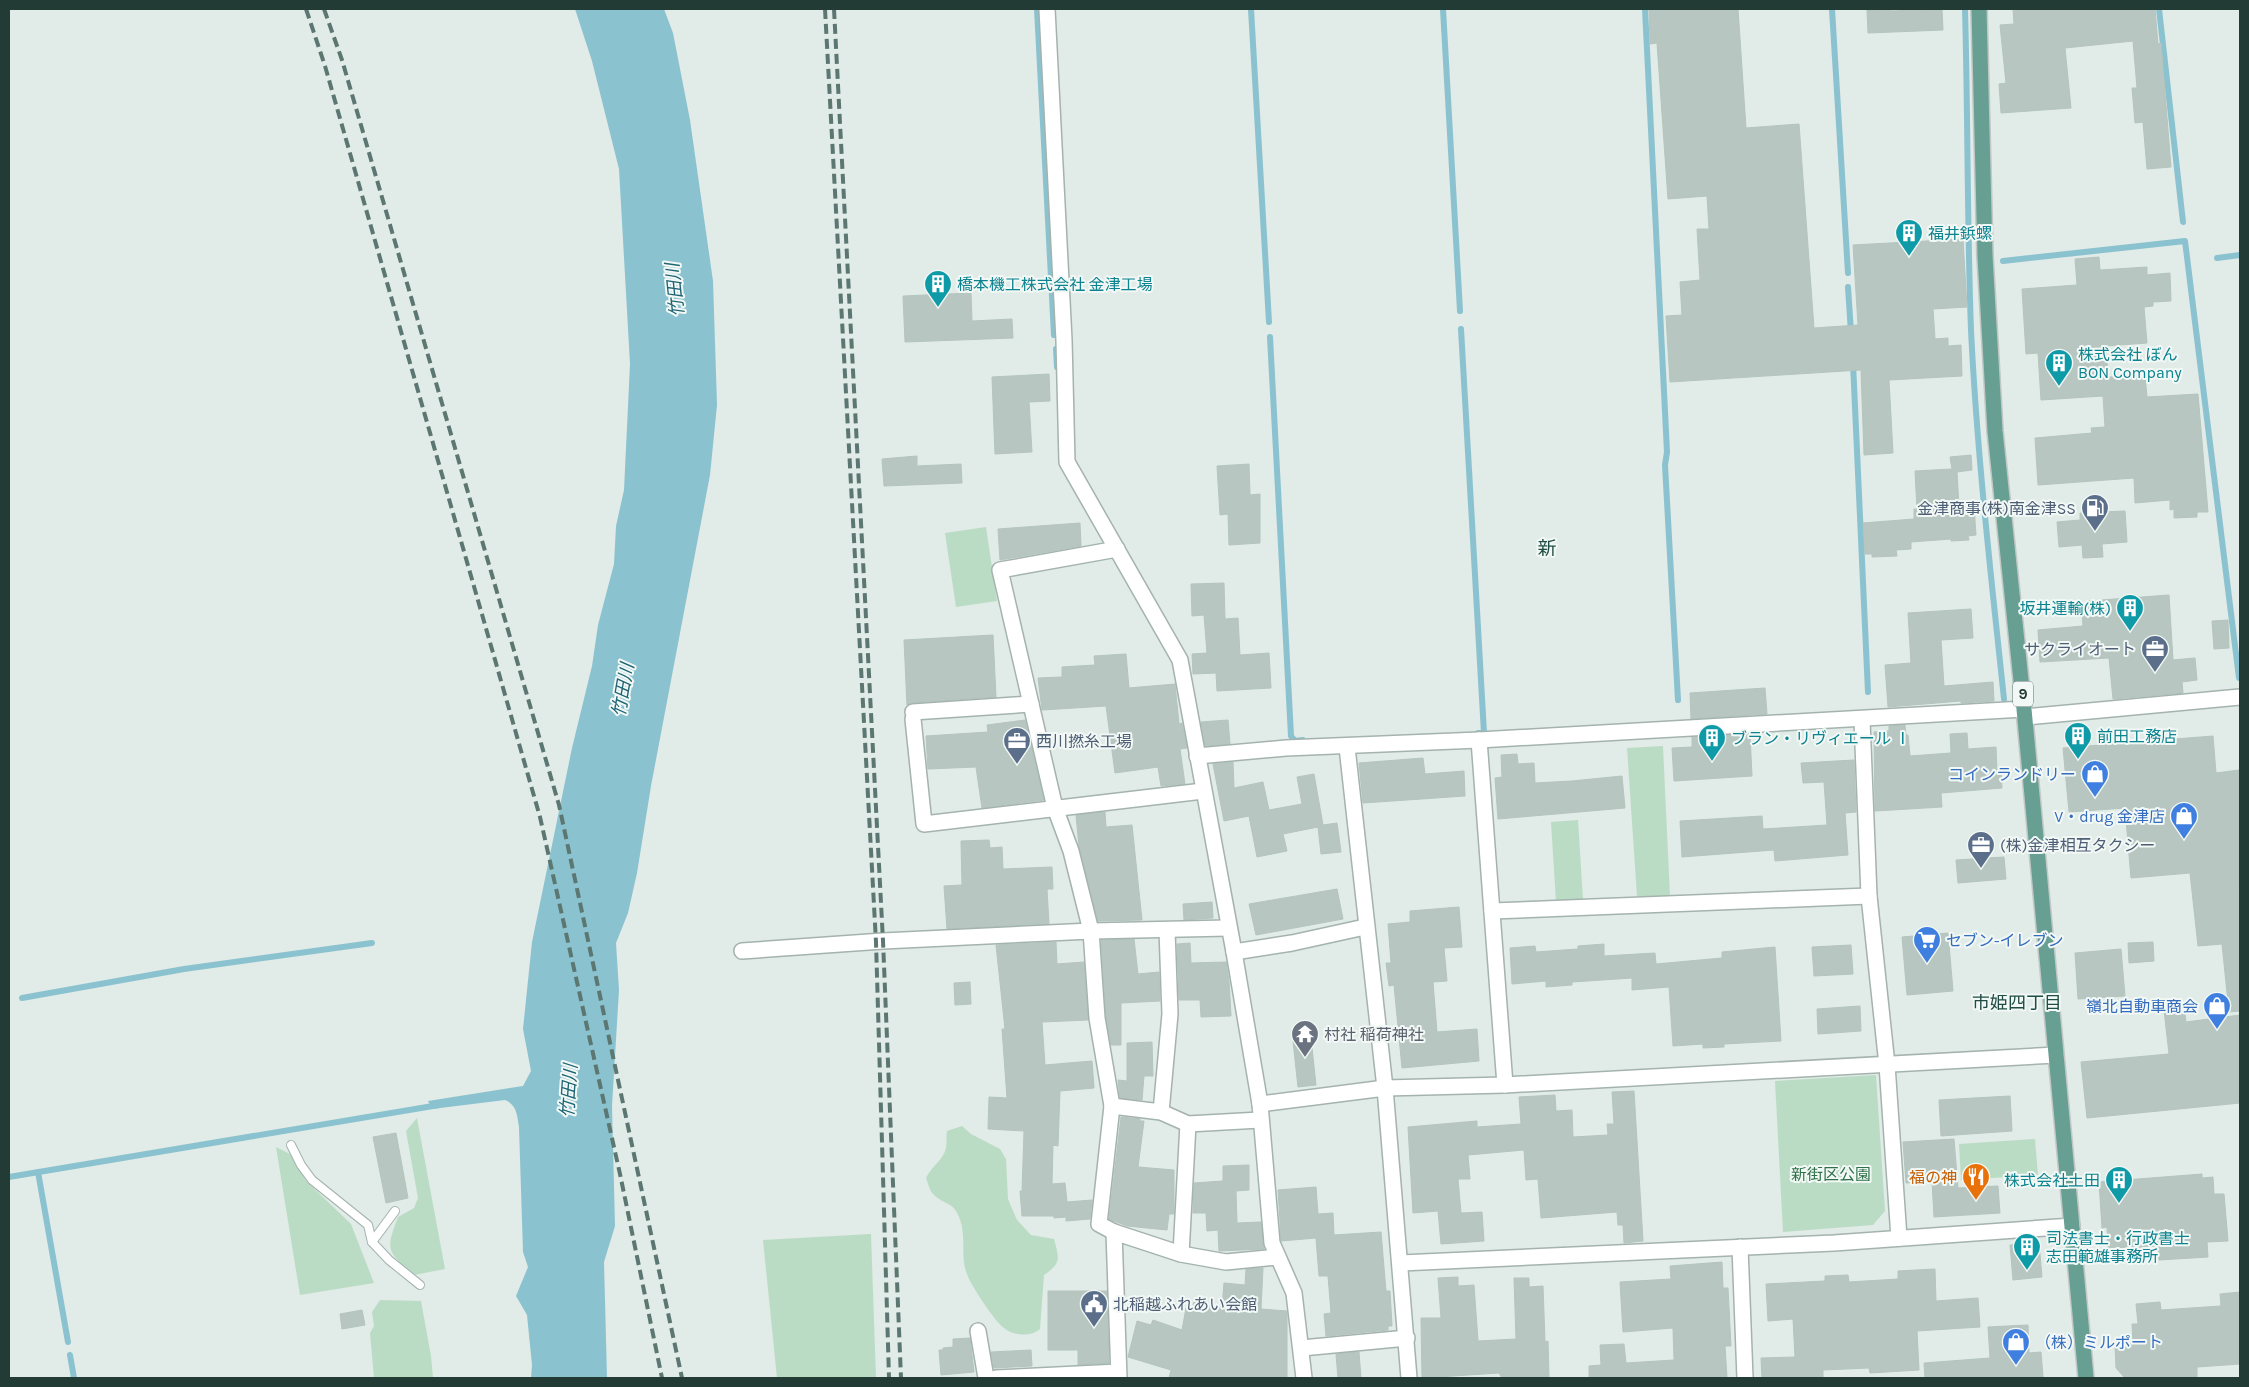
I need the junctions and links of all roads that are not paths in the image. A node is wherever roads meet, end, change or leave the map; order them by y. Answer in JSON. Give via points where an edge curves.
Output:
{"nodes":[{"id":1,"x":1047,"y":9,"type":"edge"},
{"id":2,"x":1980,"y":9,"type":"edge"},
{"id":3,"x":1117,"y":549,"type":"junction"},
{"id":4,"x":2240,"y":697,"type":"edge"},
{"id":5,"x":1031,"y":704,"type":"junction"},
{"id":6,"x":2024,"y":713,"type":"junction"},
{"id":7,"x":1862,"y":720,"type":"junction"},
{"id":8,"x":1479,"y":740,"type":"junction"},
{"id":9,"x":1347,"y":747,"type":"junction"},
{"id":10,"x":1197,"y":756,"type":"junction"},
{"id":11,"x":1203,"y":791,"type":"junction"},
{"id":12,"x":1055,"y":808,"type":"junction"},
{"id":13,"x":1869,"y":896,"type":"junction"},
{"id":14,"x":1492,"y":911,"type":"junction"},
{"id":15,"x":1365,"y":926,"type":"junction"},
{"id":16,"x":1228,"y":928,"type":"junction"},
{"id":17,"x":1168,"y":930,"type":"junction"},
{"id":18,"x":1091,"y":931,"type":"junction"},
{"id":19,"x":742,"y":951,"type":"dead end"},
{"id":20,"x":1234,"y":952,"type":"junction"},
{"id":21,"x":2056,"y":1055,"type":"junction"},
{"id":22,"x":1887,"y":1065,"type":"junction"},
{"id":23,"x":1505,"y":1085,"type":"junction"},
{"id":24,"x":1385,"y":1088,"type":"junction"},
{"id":25,"x":1260,"y":1104,"type":"junction"},
{"id":26,"x":1112,"y":1106,"type":"junction"},
{"id":27,"x":1161,"y":1112,"type":"junction"},
{"id":28,"x":1260,"y":1120,"type":"junction"},
{"id":29,"x":1188,"y":1124,"type":"junction"},
{"id":30,"x":291,"y":1144,"type":"dead end"},
{"id":31,"x":395,"y":1211,"type":"dead end"},
{"id":32,"x":2072,"y":1226,"type":"junction"},
{"id":33,"x":1114,"y":1232,"type":"junction"},
{"id":34,"x":1899,"y":1238,"type":"junction"},
{"id":35,"x":372,"y":1242,"type":"junction"},
{"id":36,"x":1740,"y":1247,"type":"junction"},
{"id":37,"x":1181,"y":1254,"type":"junction"},
{"id":38,"x":1277,"y":1258,"type":"junction"},
{"id":39,"x":1401,"y":1263,"type":"junction"},
{"id":40,"x":420,"y":1286,"type":"dead end"},
{"id":41,"x":978,"y":1331,"type":"dead end"},
{"id":42,"x":1407,"y":1338,"type":"junction"},
{"id":43,"x":1302,"y":1348,"type":"junction"},
{"id":44,"x":1119,"y":1375,"type":"edge"},
{"id":45,"x":986,"y":1378,"type":"edge"},
{"id":46,"x":996,"y":1378,"type":"edge"},
{"id":47,"x":1304,"y":1378,"type":"edge"},
{"id":48,"x":1409,"y":1378,"type":"edge"},
{"id":49,"x":1745,"y":1378,"type":"edge"},
{"id":50,"x":2086,"y":1378,"type":"edge"}],
"edges":[{"from":1,"to":3,"type":"street","via":[[1067,462]]},
{"from":2,"to":6,"type":"main road","number":"9","via":[[1989,336],[1995,431]]},
{"from":3,"to":5,"type":"street","via":[[1000,570]]},
{"from":3,"to":10,"type":"street","via":[[1180,660]]},
{"from":4,"to":6,"type":"street"},
{"from":5,"to":12,"type":"street"},
{"from":5,"to":12,"type":"street","via":[[913,715],[924,824]]},
{"from":6,"to":7,"type":"street"},
{"from":6,"to":21,"type":"main road","number":"9"},
{"from":7,"to":8,"type":"street"},
{"from":7,"to":13,"type":"street"},
{"from":8,"to":9,"type":"street"},
{"from":8,"to":14,"type":"street"},
{"from":9,"to":10,"type":"street","via":[[1286,748]]},
{"from":9,"to":15,"type":"street"},
{"from":10,"to":11,"type":"street"},
{"from":11,"to":12,"type":"street"},
{"from":11,"to":16,"type":"street"},
{"from":12,"to":18,"type":"street"},
{"from":13,"to":14,"type":"street"},
{"from":13,"to":22,"type":"street"},
{"from":14,"to":23,"type":"street"},
{"from":15,"to":20,"type":"street"},
{"from":15,"to":24,"type":"street"},
{"from":16,"to":17,"type":"street"},
{"from":16,"to":20,"type":"street"},
{"from":17,"to":18,"type":"street"},
{"from":17,"to":27,"type":"street","via":[[1170,1014]]},
{"from":18,"to":19,"type":"street"},
{"from":18,"to":26,"type":"street","via":[[1097,1018]]},
{"from":20,"to":25,"type":"street"},
{"from":21,"to":22,"type":"street"},
{"from":21,"to":32,"type":"main road","number":"9"},
{"from":22,"to":23,"type":"street"},
{"from":22,"to":34,"type":"street"},
{"from":23,"to":24,"type":"street"},
{"from":24,"to":25,"type":"street"},
{"from":24,"to":39,"type":"street"},
{"from":25,"to":28,"type":"street"},
{"from":26,"to":27,"type":"street"},
{"from":26,"to":33,"type":"street","via":[[1099,1224]]},
{"from":27,"to":29,"type":"street"},
{"from":28,"to":29,"type":"street"},
{"from":28,"to":38,"type":"street","via":[[1272,1243]]},
{"from":29,"to":37,"type":"street"},
{"from":30,"to":35,"type":"lane","via":[[312,1180],[368,1225]]},
{"from":31,"to":35,"type":"lane"},
{"from":32,"to":34,"type":"street"},
{"from":32,"to":50,"type":"main road","number":"9"},
{"from":33,"to":37,"type":"street"},
{"from":33,"to":44,"type":"street"},
{"from":34,"to":36,"type":"street"},
{"from":35,"to":40,"type":"lane"},
{"from":36,"to":39,"type":"street"},
{"from":36,"to":49,"type":"street"},
{"from":37,"to":38,"type":"street","via":[[1226,1262]]},
{"from":38,"to":43,"type":"street","via":[[1294,1293]]},
{"from":39,"to":42,"type":"street"},
{"from":41,"to":45,"type":"street"},
{"from":42,"to":43,"type":"street"},
{"from":42,"to":48,"type":"street"},
{"from":43,"to":47,"type":"street"},
{"from":44,"to":46,"type":"street"}]}
